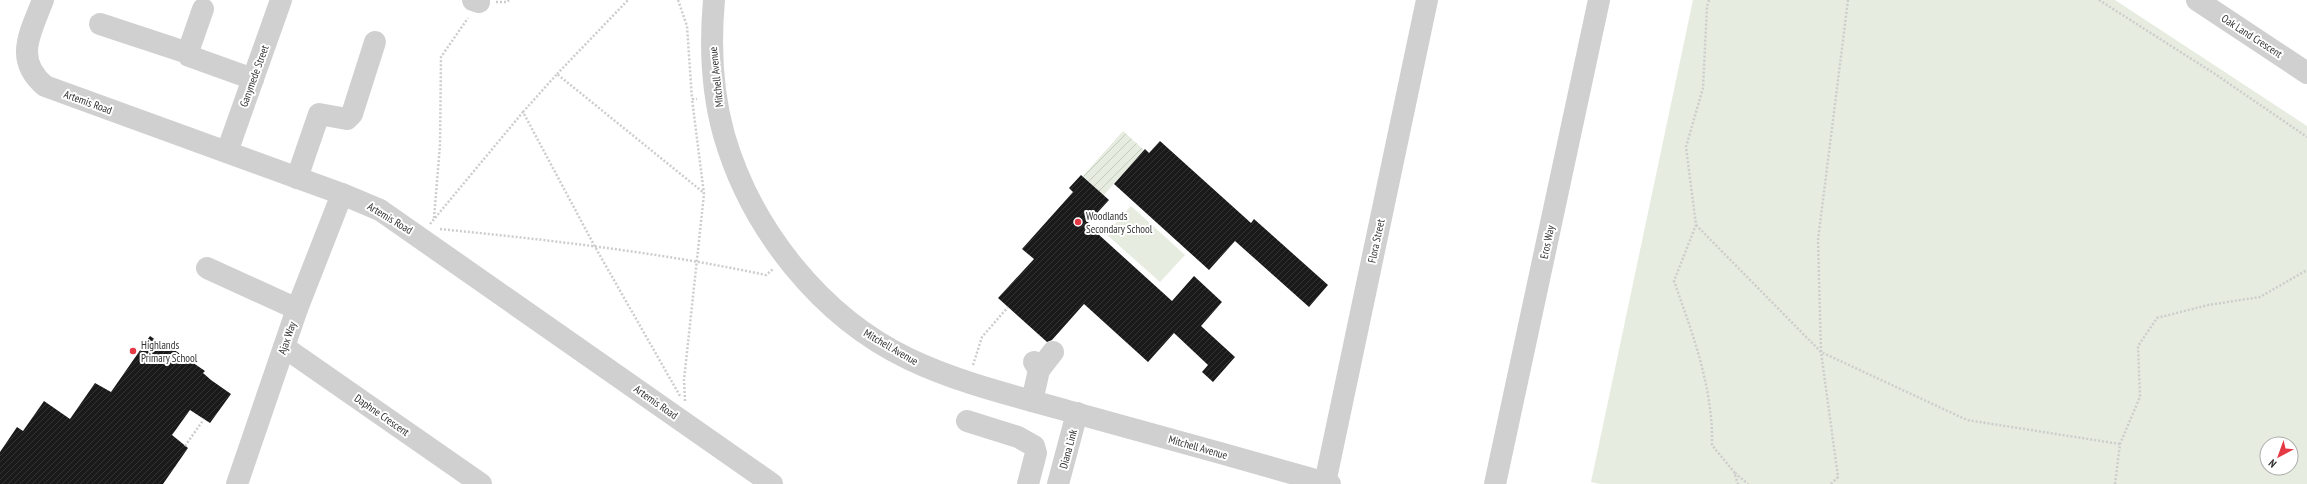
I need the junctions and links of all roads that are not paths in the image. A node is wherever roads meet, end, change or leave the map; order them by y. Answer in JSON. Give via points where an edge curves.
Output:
{"nodes":[{"id":1,"x":43,"y":0,"type":"edge"},
{"id":2,"x":281,"y":0,"type":"edge"},
{"id":3,"x":714,"y":0,"type":"edge"},
{"id":4,"x":1426,"y":0,"type":"edge"},
{"id":5,"x":1599,"y":0,"type":"edge"},
{"id":6,"x":2197,"y":0,"type":"edge"},
{"id":7,"x":203,"y":9,"type":"dead end"},
{"id":8,"x":100,"y":24,"type":"dead end"},
{"id":9,"x":375,"y":42,"type":"dead end"},
{"id":10,"x":188,"y":53,"type":"junction"},
{"id":11,"x":2307,"y":73,"type":"edge"},
{"id":12,"x":253,"y":79,"type":"junction"},
{"id":13,"x":227,"y":152,"type":"junction"},
{"id":14,"x":297,"y":178,"type":"junction"},
{"id":15,"x":342,"y":194,"type":"junction"},
{"id":16,"x":207,"y":268,"type":"dead end"},
{"id":17,"x":296,"y":309,"type":"junction"},
{"id":18,"x":284,"y":347,"type":"junction"},
{"id":19,"x":1053,"y":352,"type":"dead end"},
{"id":20,"x":1032,"y":401,"type":"junction"},
{"id":21,"x":1077,"y":413,"type":"junction"},
{"id":22,"x":967,"y":421,"type":"dead end"},
{"id":23,"x":1328,"y":483,"type":"edge"},
{"id":24,"x":237,"y":484,"type":"edge"},
{"id":25,"x":481,"y":484,"type":"edge"},
{"id":26,"x":772,"y":484,"type":"edge"},
{"id":27,"x":1028,"y":484,"type":"edge"},
{"id":28,"x":1058,"y":484,"type":"edge"},
{"id":29,"x":1494,"y":484,"type":"edge"}],
"edges":[{"from":1,"to":13,"type":"street","name":"Artemis Road","via":[[26,52],[31,72],[45,86]]},
{"from":2,"to":12,"type":"street","name":"Ganymede Street"},
{"from":3,"to":20,"type":"street","name":"Mitchell Avenue","via":[[712,48],[724,135],[746,192],[786,258],[846,319],[909,359]]},
{"from":4,"to":23,"type":"street","name":"Flora Street"},
{"from":5,"to":29,"type":"street","name":"Eros Way"},
{"from":6,"to":11,"type":"street","name":"Oak Land Crescent"},
{"from":7,"to":10,"type":"street"},
{"from":8,"to":10,"type":"street"},
{"from":9,"to":14,"type":"street","via":[[352,114],[347,119],[319,114]]},
{"from":10,"to":12,"type":"street","via":[[192,58]]},
{"from":12,"to":13,"type":"street","name":"Ganymede Street"},
{"from":13,"to":14,"type":"street","name":"Artemis Road"},
{"from":14,"to":15,"type":"street","name":"Artemis Road"},
{"from":15,"to":17,"type":"street","name":"Ajax Way"},
{"from":15,"to":26,"type":"street","name":"Artemis Road","via":[[380,210],[397,221]]},
{"from":16,"to":17,"type":"street"},
{"from":17,"to":18,"type":"street","name":"Ajax Way"},
{"from":18,"to":24,"type":"street","name":"Ajax Way"},
{"from":18,"to":25,"type":"street","name":"Daphne Crescent"},
{"from":19,"to":20,"type":"street","via":[[1036,366]]},
{"from":20,"to":21,"type":"street","name":"Mitchell Avenue"},
{"from":21,"to":23,"type":"street","name":"Mitchell Avenue"},
{"from":21,"to":28,"type":"street","name":"Diana Link"},
{"from":22,"to":27,"type":"street","via":[[1018,437],[1034,446],[1036,453]]}]}
